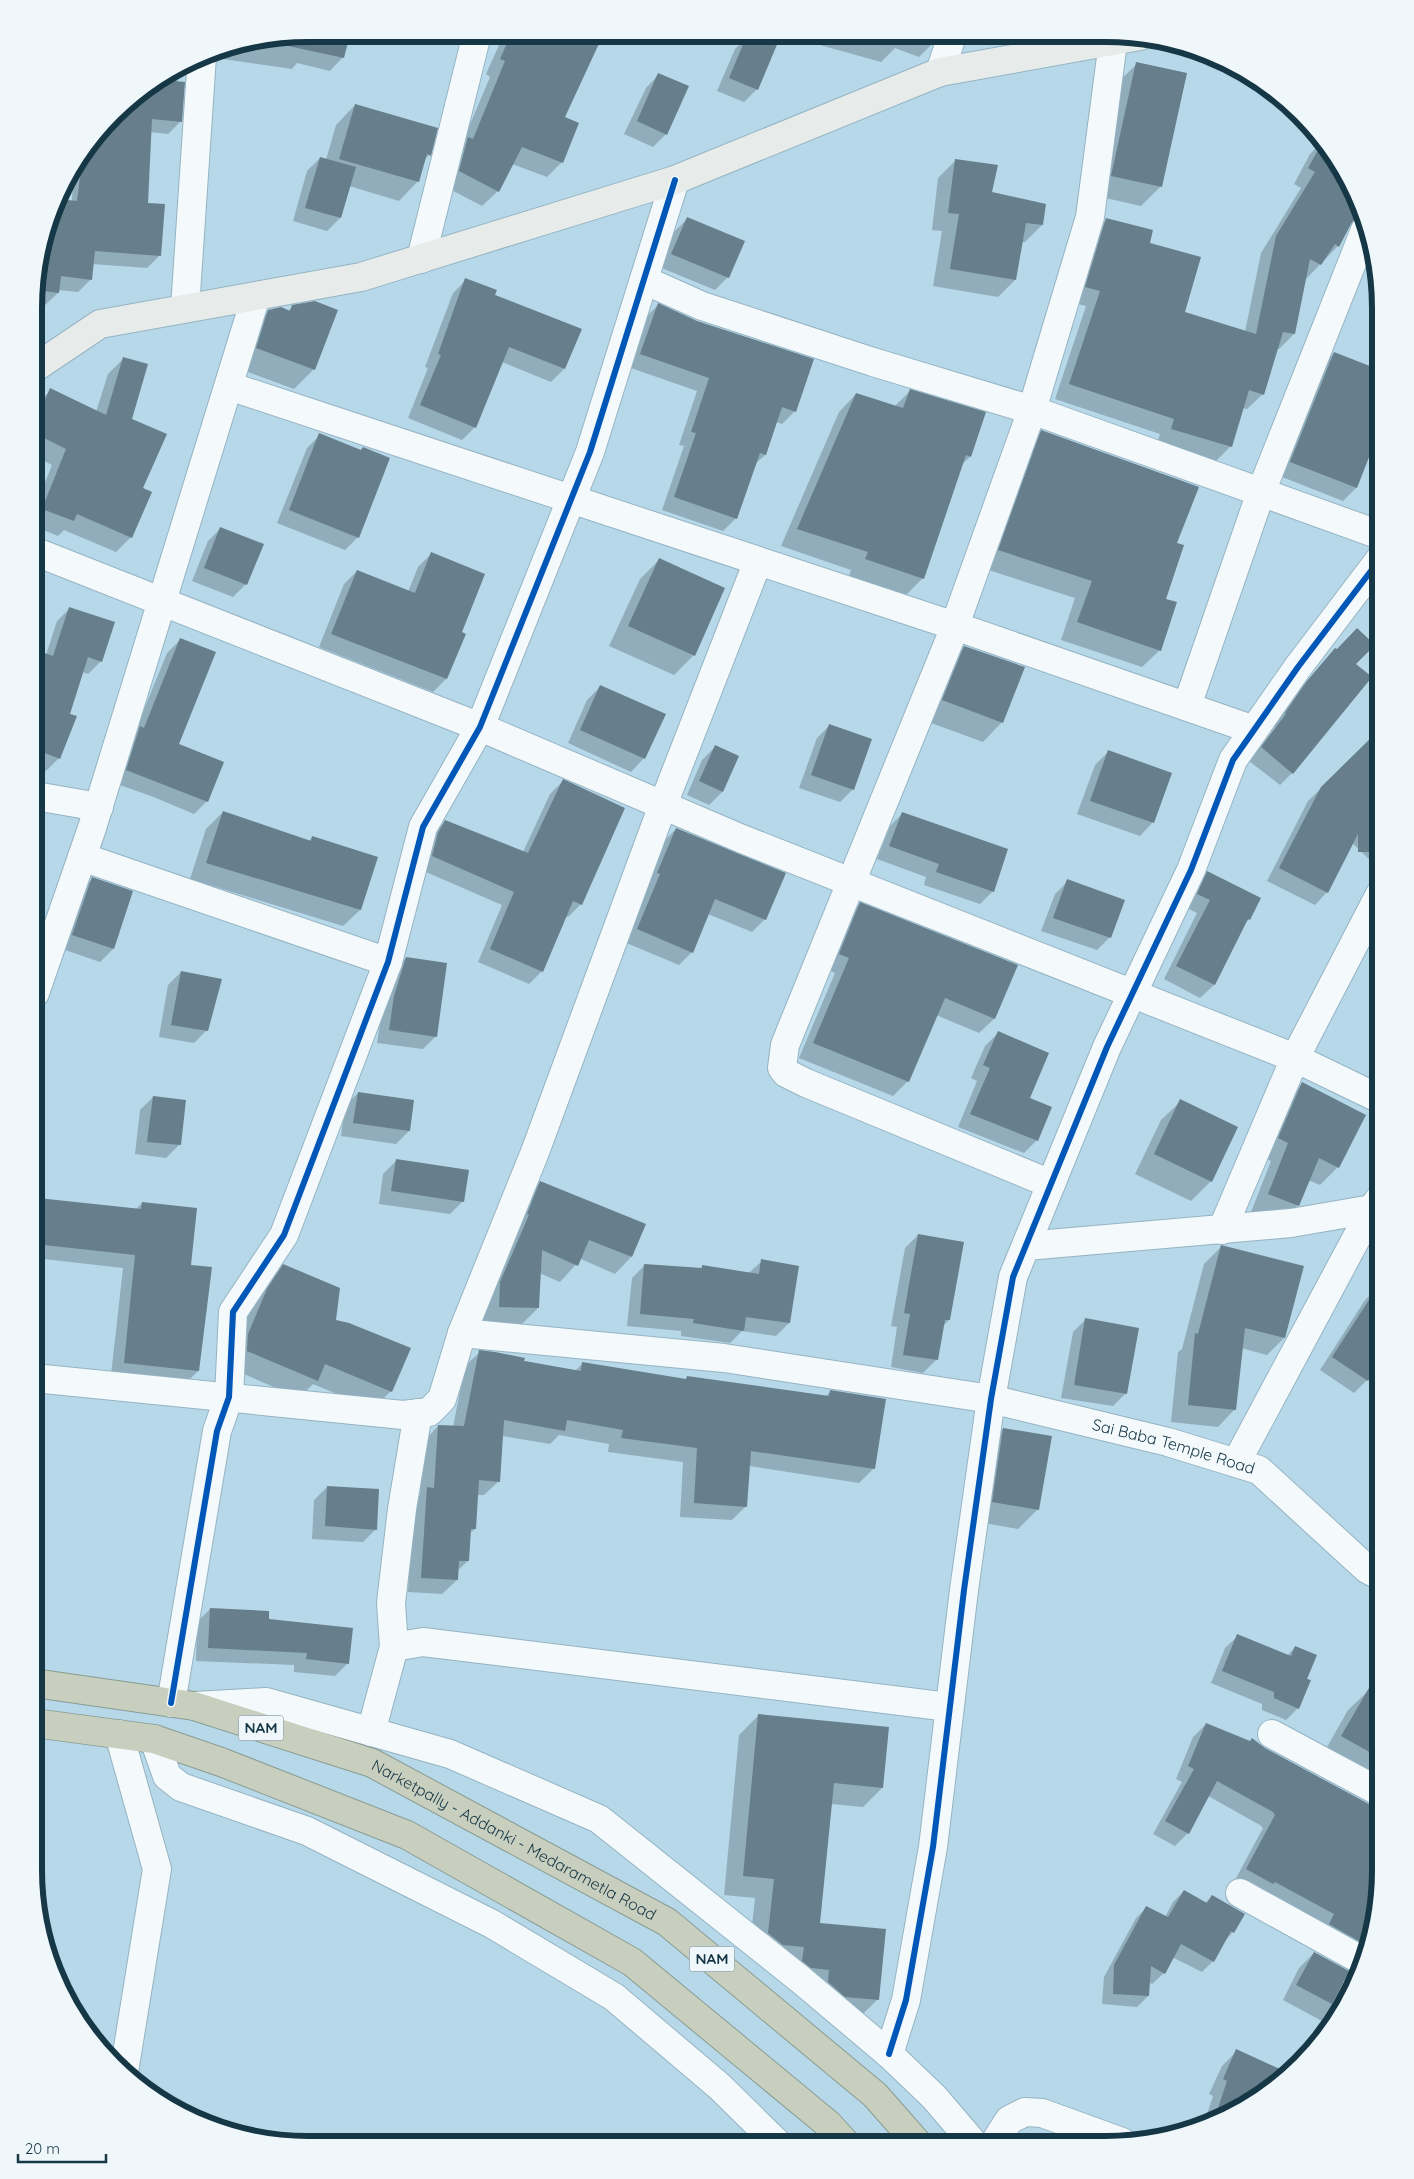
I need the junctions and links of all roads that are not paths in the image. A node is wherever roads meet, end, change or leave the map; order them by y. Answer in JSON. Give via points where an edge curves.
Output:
{"nodes":[{"id":1,"x":475,"y":42,"type":"edge"},
{"id":2,"x":950,"y":42,"type":"edge"},
{"id":3,"x":1099,"y":42,"type":"edge"},
{"id":4,"x":1115,"y":43,"type":"edge"},
{"id":5,"x":194,"y":69,"type":"edge"},
{"id":6,"x":940,"y":72,"type":"junction"},
{"id":7,"x":675,"y":180,"type":"junction"},
{"id":8,"x":1362,"y":239,"type":"edge"},
{"id":9,"x":421,"y":259,"type":"junction"},
{"id":10,"x":644,"y":280,"type":"junction"},
{"id":11,"x":256,"y":296,"type":"junction"},
{"id":12,"x":185,"y":308,"type":"junction"},
{"id":13,"x":42,"y":364,"type":"edge"},
{"id":14,"x":229,"y":386,"type":"junction"},
{"id":15,"x":1032,"y":410,"type":"junction"},
{"id":16,"x":1261,"y":492,"type":"junction"},
{"id":17,"x":571,"y":499,"type":"junction"},
{"id":18,"x":1372,"y":532,"type":"edge"},
{"id":19,"x":42,"y":554,"type":"edge"},
{"id":20,"x":758,"y":561,"type":"junction"},
{"id":21,"x":1372,"y":581,"type":"edge"},
{"id":22,"x":162,"y":603,"type":"junction"},
{"id":23,"x":955,"y":626,"type":"junction"},
{"id":24,"x":1187,"y":706,"type":"junction"},
{"id":25,"x":480,"y":727,"type":"junction"},
{"id":26,"x":1254,"y":730,"type":"junction"},
{"id":27,"x":42,"y":797,"type":"edge"},
{"id":28,"x":663,"y":805,"type":"junction"},
{"id":29,"x":99,"y":807,"type":"junction"},
{"id":30,"x":82,"y":857,"type":"junction"},
{"id":31,"x":852,"y":882,"type":"junction"},
{"id":32,"x":1372,"y":909,"type":"edge"},
{"id":33,"x":388,"y":962,"type":"junction"},
{"id":34,"x":42,"y":973,"type":"edge"},
{"id":35,"x":1133,"y":993,"type":"junction"},
{"id":36,"x":1295,"y":1058,"type":"junction"},
{"id":37,"x":1372,"y":1095,"type":"edge"},
{"id":38,"x":1051,"y":1184,"type":"junction"},
{"id":39,"x":1372,"y":1204,"type":"edge"},
{"id":40,"x":1372,"y":1210,"type":"edge"},
{"id":41,"x":1222,"y":1230,"type":"junction"},
{"id":42,"x":1026,"y":1246,"type":"junction"},
{"id":43,"x":462,"y":1333,"type":"junction"},
{"id":44,"x":42,"y":1379,"type":"edge"},
{"id":45,"x":229,"y":1397,"type":"junction"},
{"id":46,"x":991,"y":1399,"type":"junction"},
{"id":47,"x":418,"y":1413,"type":"junction"},
{"id":48,"x":1236,"y":1463,"type":"junction"},
{"id":49,"x":1372,"y":1572,"type":"edge"},
{"id":50,"x":394,"y":1648,"type":"junction"},
{"id":51,"x":42,"y":1684,"type":"edge"},
{"id":52,"x":183,"y":1704,"type":"junction"},
{"id":53,"x":949,"y":1707,"type":"junction"},
{"id":54,"x":42,"y":1724,"type":"edge"},
{"id":55,"x":371,"y":1732,"type":"junction"},
{"id":56,"x":119,"y":1734,"type":"junction"},
{"id":57,"x":1272,"y":1734,"type":"dead end"},
{"id":58,"x":154,"y":1739,"type":"junction"},
{"id":59,"x":1372,"y":1788,"type":"edge"},
{"id":60,"x":1240,"y":1893,"type":"dead end"},
{"id":61,"x":1356,"y":1957,"type":"edge"},
{"id":62,"x":888,"y":2054,"type":"junction"},
{"id":63,"x":125,"y":2064,"type":"edge"},
{"id":64,"x":770,"y":2136,"type":"edge"},
{"id":65,"x":840,"y":2136,"type":"edge"},
{"id":66,"x":911,"y":2136,"type":"edge"},
{"id":67,"x":967,"y":2136,"type":"edge"},
{"id":68,"x":999,"y":2136,"type":"edge"},
{"id":69,"x":1105,"y":2136,"type":"edge"}],
"edges":[{"from":1,"to":9,"type":"street"},
{"from":2,"to":6,"type":"street"},
{"from":3,"to":6,"type":"street"},
{"from":4,"to":15,"type":"street","via":[[1090,217]]},
{"from":5,"to":12,"type":"street"},
{"from":6,"to":7,"type":"street"},
{"from":7,"to":9,"type":"street"},
{"from":7,"to":10,"type":"street"},
{"from":8,"to":16,"type":"street"},
{"from":9,"to":11,"type":"street","via":[[361,277]]},
{"from":10,"to":15,"type":"street","via":[[702,306]]},
{"from":10,"to":17,"type":"street","via":[[590,452]]},
{"from":11,"to":12,"type":"street"},
{"from":11,"to":14,"type":"street"},
{"from":12,"to":13,"type":"street","via":[[100,324]]},
{"from":14,"to":17,"type":"street"},
{"from":14,"to":22,"type":"street"},
{"from":15,"to":16,"type":"street"},
{"from":15,"to":23,"type":"street"},
{"from":16,"to":18,"type":"street"},
{"from":16,"to":24,"type":"street"},
{"from":17,"to":20,"type":"street"},
{"from":17,"to":25,"type":"street"},
{"from":19,"to":22,"type":"street"},
{"from":20,"to":23,"type":"street"},
{"from":20,"to":28,"type":"street"},
{"from":21,"to":26,"type":"street","via":[[1298,667]]},
{"from":22,"to":25,"type":"street"},
{"from":22,"to":29,"type":"street"},
{"from":23,"to":24,"type":"street"},
{"from":23,"to":31,"type":"street"},
{"from":24,"to":26,"type":"street"},
{"from":25,"to":28,"type":"street"},
{"from":25,"to":33,"type":"street","via":[[423,826]]},
{"from":26,"to":35,"type":"street","via":[[1233,760],[1191,870]]},
{"from":27,"to":29,"type":"street"},
{"from":28,"to":31,"type":"street"},
{"from":28,"to":43,"type":"street","via":[[535,1152]]},
{"from":29,"to":30,"type":"street"},
{"from":30,"to":33,"type":"street"},
{"from":30,"to":34,"type":"street"},
{"from":31,"to":35,"type":"street"},
{"from":31,"to":38,"type":"street","via":[[785,1045],[782,1068],[806,1083]]},
{"from":32,"to":36,"type":"street"},
{"from":33,"to":45,"type":"street","via":[[284,1235],[233,1312]]},
{"from":35,"to":36,"type":"street"},
{"from":35,"to":38,"type":"street","via":[[1107,1047]]},
{"from":36,"to":37,"type":"street"},
{"from":36,"to":41,"type":"street"},
{"from":38,"to":42,"type":"street"},
{"from":39,"to":41,"type":"street","via":[[1291,1223]]},
{"from":40,"to":48,"type":"street"},
{"from":41,"to":42,"type":"street"},
{"from":42,"to":46,"type":"street","via":[[1013,1277]]},
{"from":43,"to":46,"type":"street","name":"Sai Baba Temple Road","via":[[724,1358]]},
{"from":43,"to":47,"type":"street","via":[[442,1399],[429,1412]]},
{"from":44,"to":45,"type":"street"},
{"from":45,"to":47,"type":"street","via":[[403,1415]]},
{"from":45,"to":52,"type":"street","via":[[217,1431]]},
{"from":46,"to":48,"type":"street","name":"Sai Baba Temple Road","via":[[1168,1442]]},
{"from":46,"to":53,"type":"street"},
{"from":47,"to":50,"type":"street","via":[[391,1603]]},
{"from":48,"to":49,"type":"street","name":"Sai Baba Temple Road","via":[[1260,1470]]},
{"from":50,"to":53,"type":"street","via":[[423,1642]]},
{"from":50,"to":55,"type":"street"},
{"from":51,"to":52,"type":"highway","name":"Narketpally - Addanki - Medarametla Road","number":"NAM"},
{"from":52,"to":55,"type":"street","via":[[266,1702]]},
{"from":52,"to":66,"type":"highway","name":"Narketpally - Addanki - Medarametla Road","number":"NAM","via":[[372,1763],[667,1922],[875,2095]]},
{"from":53,"to":62,"type":"street","via":[[933,1846],[906,2000]]},
{"from":54,"to":56,"type":"highway"},
{"from":55,"to":62,"type":"street","via":[[450,1754],[599,1819],[800,1979]]},
{"from":56,"to":58,"type":"highway"},
{"from":56,"to":63,"type":"street","via":[[157,1869]]},
{"from":57,"to":59,"type":"street"},
{"from":58,"to":64,"type":"street","via":[[167,1776],[180,1787],[307,1831],[492,1924],[614,1997],[719,2086]]},
{"from":58,"to":65,"type":"highway","via":[[221,1762],[407,1836],[632,1962]]},
{"from":60,"to":61,"type":"street"},
{"from":62,"to":67,"type":"street","via":[[934,2097]]},
{"from":68,"to":69,"type":"street","via":[[1009,2120],[1025,2112],[1042,2113]]}]}
